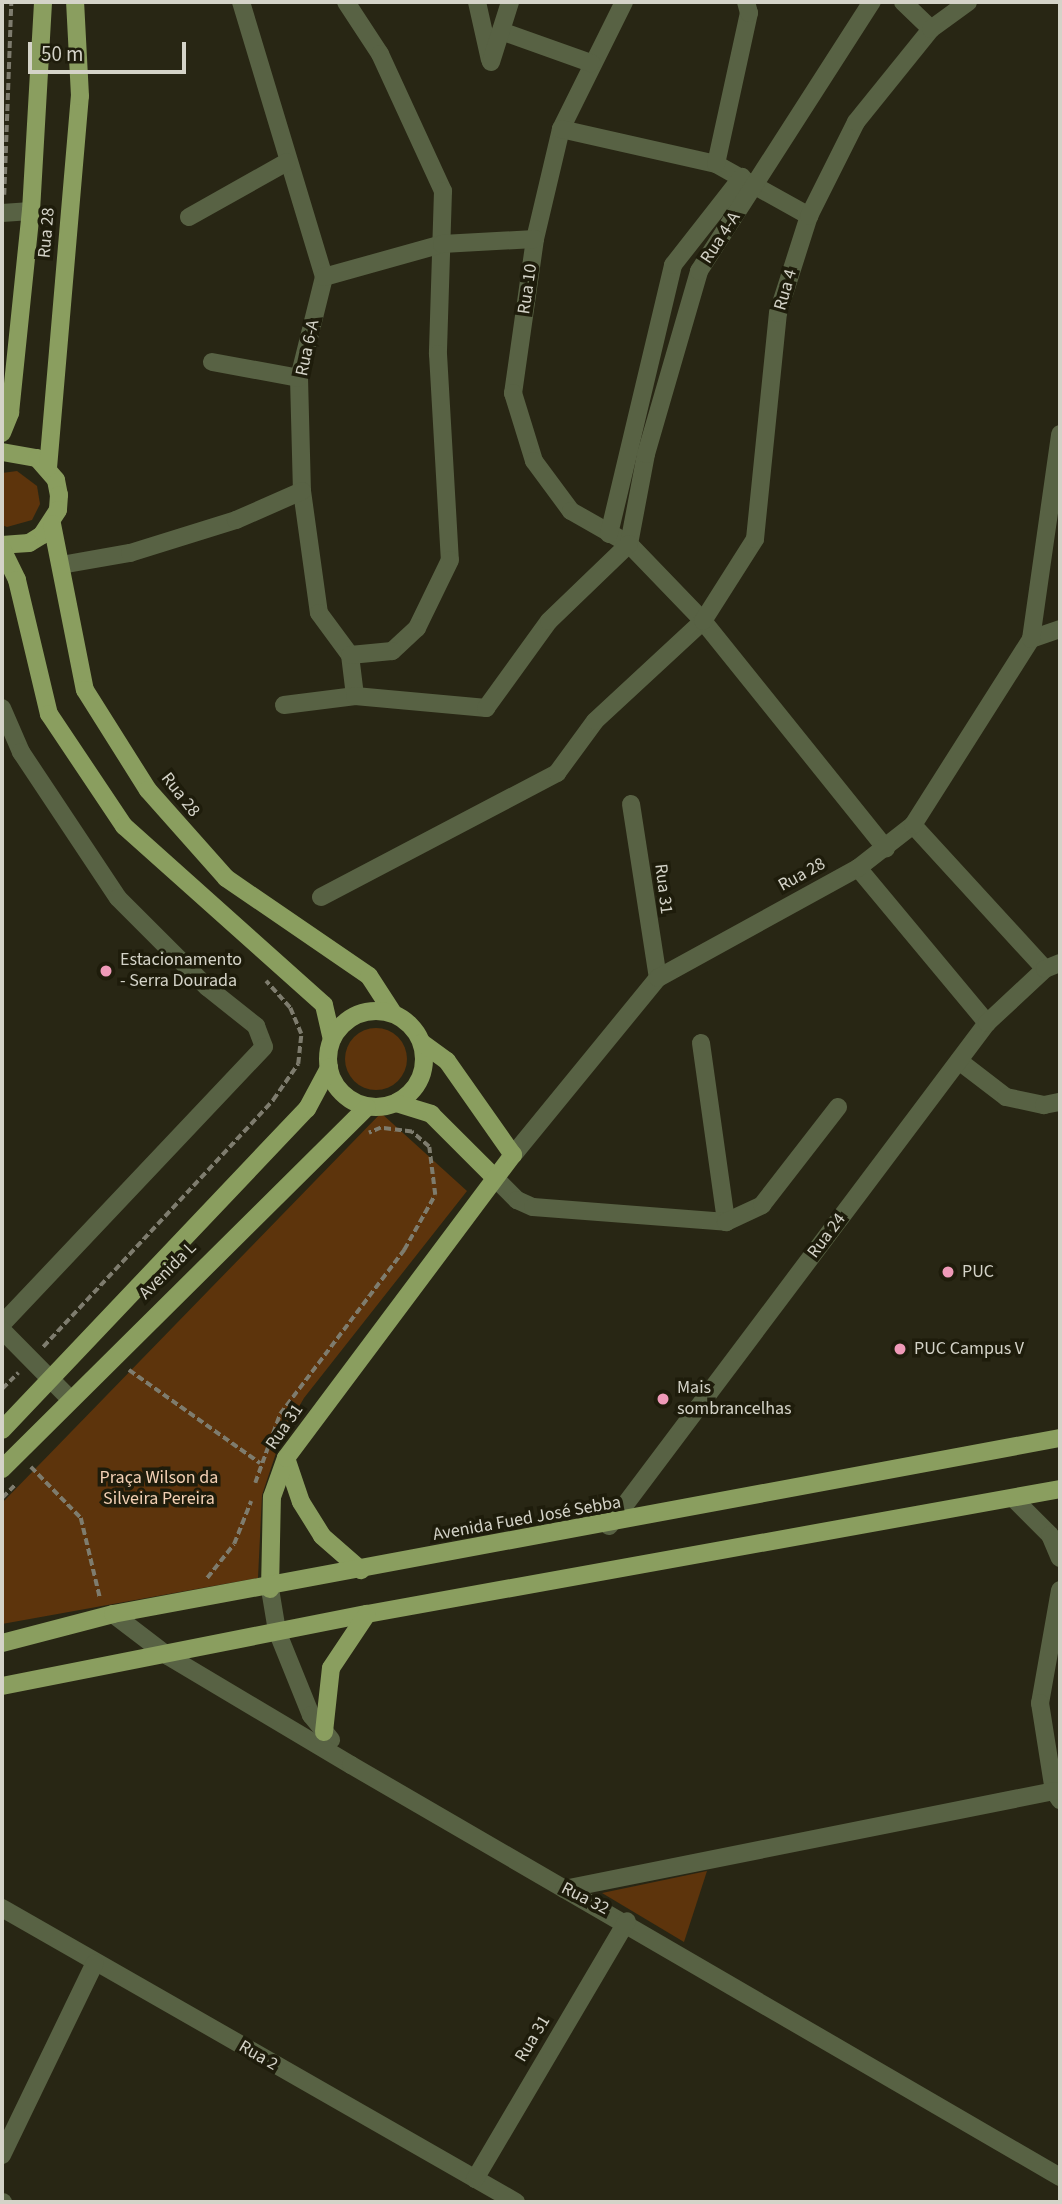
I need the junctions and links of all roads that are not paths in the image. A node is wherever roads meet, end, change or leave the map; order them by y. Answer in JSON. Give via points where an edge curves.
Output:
{"nodes":[{"id":1,"x":43,"y":2,"type":"edge"},
{"id":2,"x":75,"y":2,"type":"edge"},
{"id":3,"x":241,"y":2,"type":"edge"},
{"id":4,"x":346,"y":2,"type":"edge"},
{"id":5,"x":477,"y":2,"type":"edge"},
{"id":6,"x":510,"y":2,"type":"edge"},
{"id":7,"x":624,"y":2,"type":"edge"},
{"id":8,"x":746,"y":2,"type":"edge"},
{"id":9,"x":872,"y":2,"type":"edge"},
{"id":10,"x":903,"y":2,"type":"edge"},
{"id":11,"x":968,"y":2,"type":"edge"},
{"id":12,"x":931,"y":29,"type":"junction"},
{"id":13,"x":500,"y":31,"type":"junction"},
{"id":14,"x":591,"y":63,"type":"junction"},
{"id":15,"x":561,"y":129,"type":"junction"},
{"id":16,"x":287,"y":162,"type":"junction"},
{"id":17,"x":716,"y":164,"type":"junction"},
{"id":18,"x":748,"y":181,"type":"junction"},
{"id":19,"x":2,"y":208,"type":"edge"},
{"id":20,"x":31,"y":211,"type":"junction"},
{"id":21,"x":808,"y":216,"type":"junction"},
{"id":22,"x":189,"y":217,"type":"dead end"},
{"id":23,"x":535,"y":239,"type":"junction"},
{"id":24,"x":442,"y":244,"type":"junction"},
{"id":25,"x":324,"y":277,"type":"junction"},
{"id":26,"x":212,"y":362,"type":"dead end"},
{"id":27,"x":299,"y":378,"type":"junction"},
{"id":28,"x":2,"y":433,"type":"edge"},
{"id":29,"x":1060,"y":434,"type":"edge"},
{"id":30,"x":2,"y":452,"type":"edge"},
{"id":31,"x":48,"y":468,"type":"junction"},
{"id":32,"x":302,"y":491,"type":"junction"},
{"id":33,"x":52,"y":524,"type":"junction"},
{"id":34,"x":609,"y":534,"type":"junction"},
{"id":35,"x":629,"y":544,"type":"junction"},
{"id":36,"x":2,"y":547,"type":"edge"},
{"id":37,"x":61,"y":565,"type":"junction"},
{"id":38,"x":703,"y":621,"type":"junction"},
{"id":39,"x":1060,"y":629,"type":"edge"},
{"id":40,"x":1031,"y":639,"type":"junction"},
{"id":41,"x":350,"y":655,"type":"junction"},
{"id":42,"x":355,"y":696,"type":"junction"},
{"id":43,"x":284,"y":705,"type":"dead end"},
{"id":44,"x":2,"y":708,"type":"edge"},
{"id":45,"x":631,"y":804,"type":"dead end"},
{"id":46,"x":914,"y":825,"type":"junction"},
{"id":47,"x":886,"y":849,"type":"junction"},
{"id":48,"x":858,"y":868,"type":"junction"},
{"id":49,"x":321,"y":897,"type":"dead end"},
{"id":50,"x":1053,"y":966,"type":"edge"},
{"id":51,"x":658,"y":978,"type":"junction"},
{"id":52,"x":393,"y":1013,"type":"junction"},
{"id":53,"x":987,"y":1023,"type":"junction"},
{"id":54,"x":332,"y":1039,"type":"junction"},
{"id":55,"x":422,"y":1043,"type":"junction"},
{"id":56,"x":701,"y":1043,"type":"dead end"},
{"id":57,"x":959,"y":1061,"type":"junction"},
{"id":58,"x":329,"y":1068,"type":"junction"},
{"id":59,"x":1060,"y":1102,"type":"edge"},
{"id":60,"x":396,"y":1103,"type":"junction"},
{"id":61,"x":367,"y":1107,"type":"junction"},
{"id":62,"x":838,"y":1107,"type":"dead end"},
{"id":63,"x":513,"y":1155,"type":"junction"},
{"id":64,"x":494,"y":1177,"type":"junction"},
{"id":65,"x":726,"y":1222,"type":"junction"},
{"id":66,"x":2,"y":1324,"type":"edge"},
{"id":67,"x":2,"y":1330,"type":"edge"},
{"id":68,"x":50,"y":1380,"type":"junction"},
{"id":69,"x":69,"y":1398,"type":"junction"},
{"id":70,"x":2,"y":1430,"type":"edge"},
{"id":71,"x":1060,"y":1438,"type":"edge"},
{"id":72,"x":283,"y":1465,"type":"junction"},
{"id":73,"x":2,"y":1469,"type":"edge"},
{"id":74,"x":1060,"y":1489,"type":"edge"},
{"id":75,"x":1015,"y":1500,"type":"junction"},
{"id":76,"x":608,"y":1526,"type":"junction"},
{"id":77,"x":1060,"y":1558,"type":"edge"},
{"id":78,"x":360,"y":1570,"type":"junction"},
{"id":79,"x":270,"y":1589,"type":"junction"},
{"id":80,"x":1060,"y":1590,"type":"edge"},
{"id":81,"x":367,"y":1614,"type":"junction"},
{"id":82,"x":108,"y":1616,"type":"junction"},
{"id":83,"x":277,"y":1631,"type":"junction"},
{"id":84,"x":2,"y":1643,"type":"edge"},
{"id":85,"x":169,"y":1656,"type":"junction"},
{"id":86,"x":2,"y":1686,"type":"edge"},
{"id":87,"x":324,"y":1732,"type":"junction"},
{"id":88,"x":351,"y":1765,"type":"junction"},
{"id":89,"x":1057,"y":1796,"type":"edge"},
{"id":90,"x":564,"y":1889,"type":"junction"},
{"id":91,"x":2,"y":1908,"type":"edge"},
{"id":92,"x":627,"y":1921,"type":"junction"},
{"id":93,"x":95,"y":1963,"type":"junction"},
{"id":94,"x":2,"y":2155,"type":"edge"},
{"id":95,"x":1060,"y":2177,"type":"edge"},
{"id":96,"x":475,"y":2179,"type":"junction"},
{"id":97,"x":516,"y":2202,"type":"edge"}],
"edges":[{"from":1,"to":20,"type":"main road","name":"Rua 28"},
{"from":2,"to":31,"type":"main road","name":"Rua 28","via":[[80,96]]},
{"from":3,"to":16,"type":"street"},
{"from":4,"to":24,"type":"street","via":[[380,54],[443,191]]},
{"from":5,"to":13,"type":"street","via":[[491,62]]},
{"from":6,"to":13,"type":"street"},
{"from":7,"to":14,"type":"street","name":"Rua 10"},
{"from":8,"to":17,"type":"street","via":[[749,13]]},
{"from":9,"to":18,"type":"street","name":"Rua 4-A"},
{"from":10,"to":12,"type":"street"},
{"from":11,"to":12,"type":"street","name":"Rua 4"},
{"from":12,"to":21,"type":"street","name":"Rua 4","via":[[856,122]]},
{"from":13,"to":14,"type":"street"},
{"from":14,"to":15,"type":"street","name":"Rua 10"},
{"from":15,"to":17,"type":"street"},
{"from":15,"to":23,"type":"street","name":"Rua 10"},
{"from":16,"to":22,"type":"street"},
{"from":16,"to":25,"type":"street"},
{"from":17,"to":18,"type":"street"},
{"from":18,"to":21,"type":"street"},
{"from":18,"to":34,"type":"street","name":"Rua 4-A","via":[[673,265]]},
{"from":18,"to":35,"type":"street","name":"Rua 4-A","via":[[699,271],[646,454]]},
{"from":19,"to":20,"type":"street"},
{"from":20,"to":28,"type":"main road","name":"Rua 28","via":[[10,413]]},
{"from":21,"to":38,"type":"street","name":"Rua 4","via":[[778,313],[755,539]]},
{"from":23,"to":24,"type":"street"},
{"from":23,"to":34,"type":"street","name":"Rua 10","via":[[513,393],[534,461],[571,511]]},
{"from":24,"to":25,"type":"street"},
{"from":24,"to":41,"type":"street","via":[[438,354],[450,560],[409,636],[392,651]]},
{"from":25,"to":27,"type":"street","name":"Rua 6-A"},
{"from":26,"to":27,"type":"street"},
{"from":27,"to":32,"type":"street","name":"Rua 6-A"},
{"from":29,"to":40,"type":"street","name":"Rua 28"},
{"from":30,"to":31,"type":"main road","via":[[23,452]]},
{"from":31,"to":33,"type":"main road","via":[[59,495]]},
{"from":32,"to":37,"type":"street","via":[[166,542]]},
{"from":32,"to":41,"type":"street","name":"Rua 6-A","via":[[319,613]]},
{"from":33,"to":36,"type":"main road","via":[[29,543]]},
{"from":33,"to":37,"type":"main road","name":"Rua 28"},
{"from":34,"to":35,"type":"street","name":"Rua 10"},
{"from":35,"to":38,"type":"street","name":"Rua 10"},
{"from":35,"to":42,"type":"street","via":[[549,621],[486,709]]},
{"from":36,"to":54,"type":"main road","via":[[17,580],[50,714],[124,826],[324,1005]]},
{"from":37,"to":52,"type":"main road","name":"Rua 28","via":[[85,690],[148,790],[226,878],[369,976]]},
{"from":38,"to":47,"type":"street","name":"Rua 10"},
{"from":38,"to":49,"type":"street","via":[[595,720],[557,773]]},
{"from":39,"to":40,"type":"street"},
{"from":40,"to":46,"type":"street","name":"Rua 28","via":[[958,763]]},
{"from":41,"to":42,"type":"street","name":"Rua 6-A"},
{"from":42,"to":43,"type":"street"},
{"from":44,"to":66,"type":"street","via":[[20,752],[118,898],[240,1013],[261,1035],[264,1047]]},
{"from":45,"to":51,"type":"street","name":"Rua 31"},
{"from":46,"to":47,"type":"street","name":"Rua 28"},
{"from":46,"to":50,"type":"street"},
{"from":47,"to":48,"type":"street","name":"Rua 28"},
{"from":48,"to":51,"type":"street","name":"Rua 28"},
{"from":48,"to":53,"type":"street"},
{"from":50,"to":53,"type":"street","name":"Rua 24"},
{"from":51,"to":63,"type":"street","name":"Rua 28"},
{"from":52,"to":54,"type":"main road","via":[[364,1012],[345,1022]]},
{"from":52,"to":55,"type":"main road","via":[[416,1030]]},
{"from":53,"to":57,"type":"street","name":"Rua 24"},
{"from":54,"to":58,"type":"main road"},
{"from":55,"to":60,"type":"main road","via":[[423,1071],[417,1085]]},
{"from":55,"to":63,"type":"main road","via":[[447,1061]]},
{"from":56,"to":65,"type":"street"},
{"from":57,"to":59,"type":"street","via":[[1006,1097],[1044,1105]]},
{"from":57,"to":76,"type":"street","name":"Rua 24"},
{"from":58,"to":61,"type":"main road","via":[[342,1093]]},
{"from":58,"to":68,"type":"main road","name":"Avenida L","via":[[307,1109]]},
{"from":60,"to":61,"type":"main road"},
{"from":60,"to":64,"type":"main road","via":[[431,1114]]},
{"from":61,"to":69,"type":"main road","name":"Avenida L"},
{"from":62,"to":65,"type":"street","via":[[762,1205]]},
{"from":63,"to":64,"type":"main road","name":"Rua 31"},
{"from":64,"to":65,"type":"street","via":[[517,1200],[533,1207]]},
{"from":64,"to":72,"type":"main road","name":"Rua 31"},
{"from":67,"to":68,"type":"street"},
{"from":68,"to":69,"type":"street"},
{"from":68,"to":70,"type":"main road","name":"Avenida L"},
{"from":69,"to":73,"type":"main road","name":"Avenida L"},
{"from":71,"to":76,"type":"main road","name":"Avenida Fued José Sebba"},
{"from":72,"to":78,"type":"main road","via":[[322,1536]]},
{"from":72,"to":79,"type":"main road","name":"Rua 31","via":[[272,1497]]},
{"from":74,"to":75,"type":"main road"},
{"from":75,"to":77,"type":"street","via":[[1050,1535]]},
{"from":75,"to":81,"type":"main road"},
{"from":76,"to":78,"type":"main road","name":"Avenida Fued José Sebba"},
{"from":78,"to":79,"type":"main road","name":"Avenida Fued José Sebba"},
{"from":79,"to":82,"type":"main road","name":"Avenida Fued José Sebba"},
{"from":79,"to":83,"type":"street","name":"Rua 31"},
{"from":80,"to":89,"type":"street","via":[[1040,1703]]},
{"from":81,"to":83,"type":"main road"},
{"from":81,"to":87,"type":"main road","via":[[331,1668]]},
{"from":82,"to":84,"type":"main road","name":"Avenida Fued José Sebba"},
{"from":82,"to":85,"type":"street","name":"Rua 32"},
{"from":83,"to":85,"type":"main road"},
{"from":83,"to":87,"type":"street","name":"Rua 31","via":[[310,1715]]},
{"from":85,"to":86,"type":"main road"},
{"from":85,"to":88,"type":"street","name":"Rua 32"},
{"from":87,"to":88,"type":"street","name":"Rua 31"},
{"from":88,"to":90,"type":"street","name":"Rua 32"},
{"from":89,"to":90,"type":"street"},
{"from":90,"to":92,"type":"street","name":"Rua 32"},
{"from":91,"to":93,"type":"street","name":"Rua 2"},
{"from":92,"to":95,"type":"street","name":"Rua 32"},
{"from":92,"to":96,"type":"street","name":"Rua 31"},
{"from":93,"to":94,"type":"street"},
{"from":93,"to":96,"type":"street","name":"Rua 2"},
{"from":96,"to":97,"type":"street","name":"Rua 2"}]}
